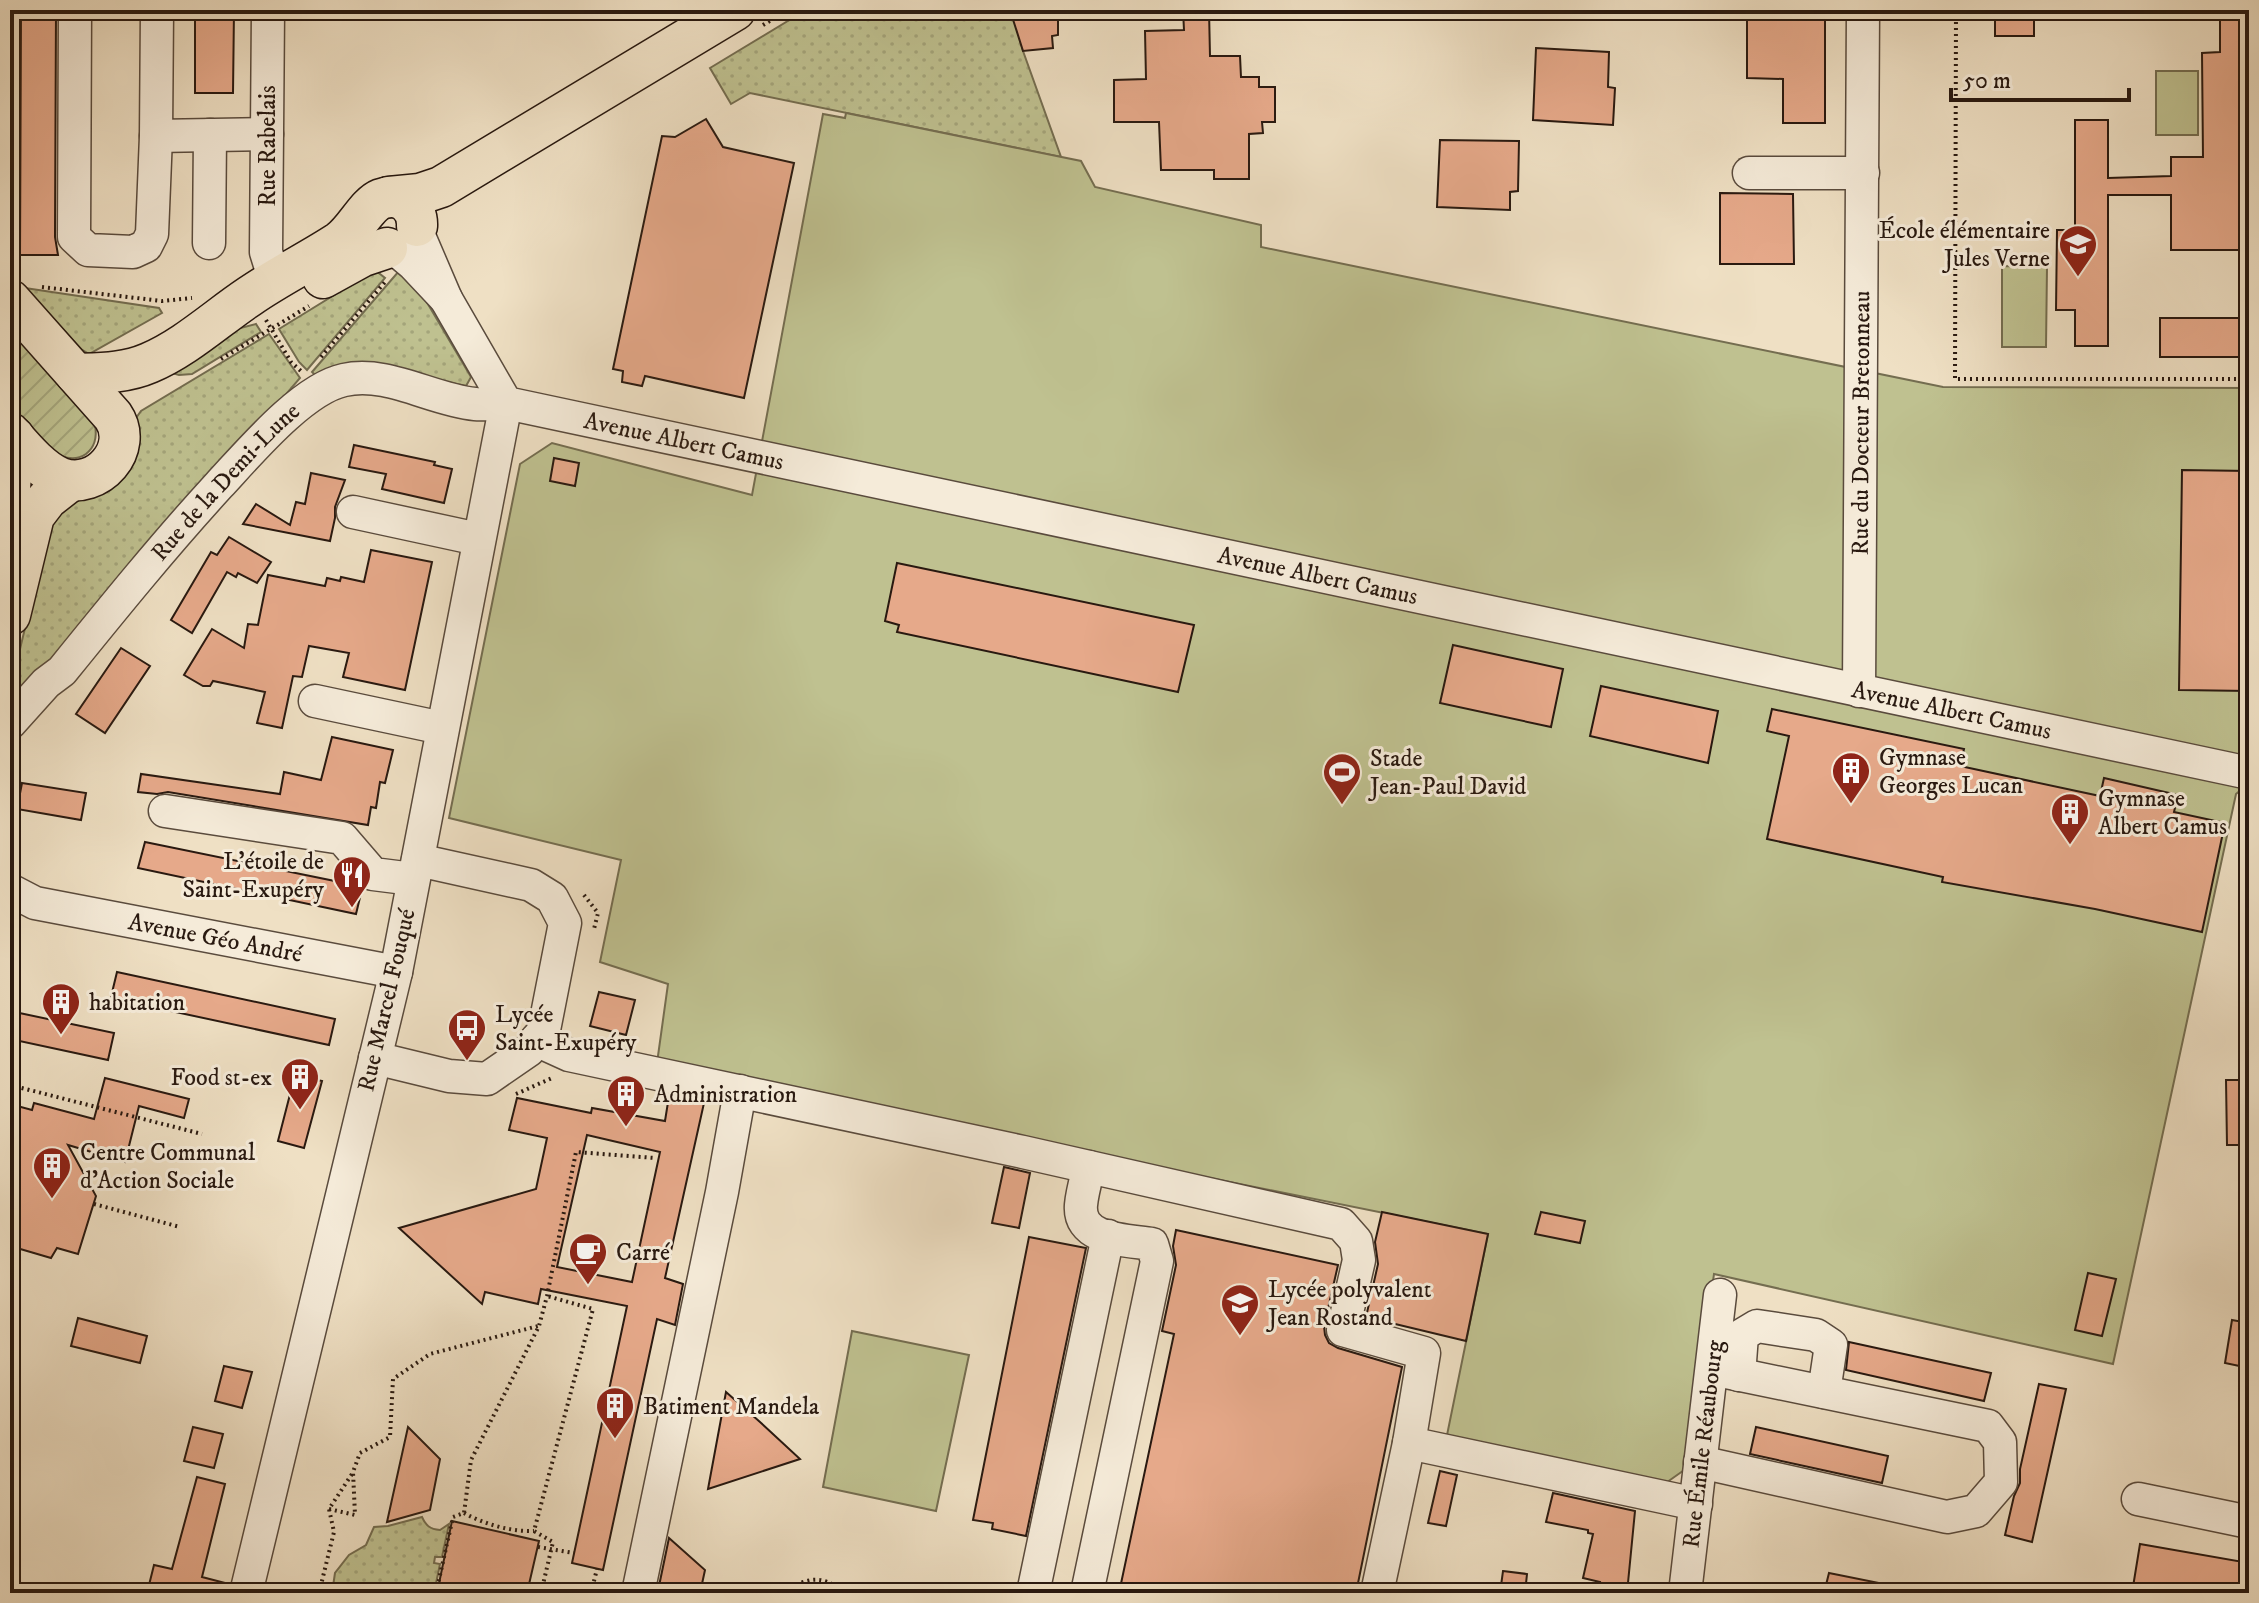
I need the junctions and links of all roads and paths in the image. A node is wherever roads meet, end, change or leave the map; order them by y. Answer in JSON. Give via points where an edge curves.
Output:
{"nodes":[{"id":1,"x":75,"y":10,"type":"edge"},
{"id":2,"x":157,"y":10,"type":"edge"},
{"id":3,"x":268,"y":10,"type":"edge"},
{"id":4,"x":1863,"y":10,"type":"edge"},
{"id":5,"x":1956,"y":10,"type":"edge"},
{"id":6,"x":725,"y":13,"type":"edge"},
{"id":7,"x":267,"y":134,"type":"junction"},
{"id":8,"x":210,"y":135,"type":"junction"},
{"id":9,"x":156,"y":136,"type":"junction"},
{"id":10,"x":1749,"y":173,"type":"dead end"},
{"id":11,"x":1863,"y":173,"type":"junction"},
{"id":12,"x":441,"y":187,"type":"junction"},
{"id":13,"x":378,"y":204,"type":"junction"},
{"id":14,"x":209,"y":243,"type":"dead end"},
{"id":15,"x":400,"y":247,"type":"junction"},
{"id":16,"x":21,"y":292,"type":"edge"},
{"id":17,"x":203,"y":292,"type":"dead end"},
{"id":18,"x":269,"y":297,"type":"junction"},
{"id":19,"x":151,"y":363,"type":"junction"},
{"id":20,"x":315,"y":364,"type":"dead end"},
{"id":21,"x":76,"y":374,"type":"junction"},
{"id":22,"x":305,"y":375,"type":"dead end"},
{"id":23,"x":2249,"y":379,"type":"edge"},
{"id":24,"x":506,"y":403,"type":"junction"},
{"id":25,"x":121,"y":428,"type":"junction"},
{"id":26,"x":12,"y":435,"type":"edge"},
{"id":27,"x":70,"y":481,"type":"junction"},
{"id":28,"x":10,"y":488,"type":"edge"},
{"id":29,"x":353,"y":512,"type":"dead end"},
{"id":30,"x":478,"y":539,"type":"junction"},
{"id":31,"x":10,"y":615,"type":"edge"},
{"id":32,"x":1859,"y":691,"type":"junction"},
{"id":33,"x":315,"y":701,"type":"dead end"},
{"id":34,"x":10,"y":723,"type":"edge"},
{"id":35,"x":442,"y":728,"type":"junction"},
{"id":36,"x":2249,"y":773,"type":"edge"},
{"id":37,"x":165,"y":811,"type":"dead end"},
{"id":38,"x":416,"y":869,"type":"junction"},
{"id":39,"x":18,"y":901,"type":"edge"},
{"id":40,"x":396,"y":972,"type":"junction"},
{"id":41,"x":536,"y":1040,"type":"junction"},
{"id":42,"x":375,"y":1058,"type":"junction"},
{"id":43,"x":10,"y":1085,"type":"edge"},
{"id":44,"x":740,"y":1091,"type":"junction"},
{"id":45,"x":202,"y":1134,"type":"dead end"},
{"id":46,"x":655,"y":1158,"type":"dead end"},
{"id":47,"x":1089,"y":1167,"type":"junction"},
{"id":48,"x":94,"y":1204,"type":"dead end"},
{"id":49,"x":180,"y":1227,"type":"dead end"},
{"id":50,"x":1108,"y":1236,"type":"junction"},
{"id":51,"x":1720,"y":1295,"type":"dead end"},
{"id":52,"x":547,"y":1296,"type":"junction"},
{"id":53,"x":539,"y":1326,"type":"junction"},
{"id":54,"x":1725,"y":1372,"type":"junction"},
{"id":55,"x":1824,"y":1392,"type":"junction"},
{"id":56,"x":1409,"y":1443,"type":"junction"},
{"id":57,"x":1700,"y":1462,"type":"junction"},
{"id":58,"x":353,"y":1472,"type":"junction"},
{"id":59,"x":2138,"y":1499,"type":"dead end"},
{"id":60,"x":1696,"y":1504,"type":"junction"},
{"id":61,"x":329,"y":1509,"type":"junction"},
{"id":62,"x":464,"y":1513,"type":"junction"},
{"id":63,"x":2249,"y":1522,"type":"edge"},
{"id":64,"x":534,"y":1531,"type":"junction"},
{"id":65,"x":538,"y":1547,"type":"dead end"},
{"id":66,"x":574,"y":1553,"type":"dead end"},
{"id":67,"x":597,"y":1569,"type":"dead end"},
{"id":68,"x":251,"y":1592,"type":"edge"},
{"id":69,"x":319,"y":1593,"type":"edge"},
{"id":70,"x":436,"y":1593,"type":"edge"},
{"id":71,"x":541,"y":1593,"type":"edge"},
{"id":72,"x":591,"y":1593,"type":"edge"},
{"id":73,"x":638,"y":1593,"type":"edge"},
{"id":74,"x":780,"y":1593,"type":"edge"},
{"id":75,"x":845,"y":1593,"type":"edge"},
{"id":76,"x":906,"y":1593,"type":"edge"},
{"id":77,"x":928,"y":1593,"type":"edge"},
{"id":78,"x":1033,"y":1593,"type":"edge"},
{"id":79,"x":1087,"y":1593,"type":"edge"},
{"id":80,"x":1377,"y":1593,"type":"edge"},
{"id":81,"x":1685,"y":1593,"type":"edge"}],
"edges":[{"from":1,"to":9,"type":"street","via":[[74,237],[88,250],[133,252],[146,246],[152,234]]},
{"from":2,"to":9,"type":"street"},
{"from":3,"to":7,"type":"street","name":"Rue Rabelais"},
{"from":4,"to":11,"type":"street","name":"Rue du Docteur Bretonneau"},
{"from":5,"to":23,"type":"path","via":[[1955,379]]},
{"from":6,"to":12,"type":"main road"},
{"from":7,"to":8,"type":"street"},
{"from":7,"to":18,"type":"street","name":"Rue Rabelais"},
{"from":8,"to":9,"type":"street"},
{"from":8,"to":14,"type":"street"},
{"from":10,"to":11,"type":"street"},
{"from":11,"to":32,"type":"street","name":"Rue du Docteur Bretonneau"},
{"from":12,"to":13,"type":"main road"},
{"from":12,"to":15,"type":"main road"},
{"from":13,"to":15,"type":"main road","via":[[367,232],[375,242]]},
{"from":13,"to":18,"type":"main road","via":[[348,235]]},
{"from":15,"to":18,"type":"main road","via":[[356,259]]},
{"from":15,"to":20,"type":"path"},
{"from":15,"to":24,"type":"street","via":[[446,299]]},
{"from":16,"to":17,"type":"path","via":[[162,301]]},
{"from":16,"to":21,"type":"main road"},
{"from":18,"to":19,"type":"main road"},
{"from":18,"to":22,"type":"path","via":[[291,362]]},
{"from":19,"to":21,"type":"main road"},
{"from":19,"to":25,"type":"main road","via":[[132,389]]},
{"from":21,"to":25,"type":"main road"},
{"from":24,"to":30,"type":"street","name":"Rue Marcel Fouqué"},
{"from":24,"to":32,"type":"street","name":"Avenue Albert Camus"},
{"from":24,"to":34,"type":"street","name":"Rue de la Demi-Lune","via":[[475,404],[375,379],[343,380],[304,399],[206,499],[62,671]]},
{"from":25,"to":27,"type":"main road","via":[[116,453],[106,468],[88,479]]},
{"from":26,"to":27,"type":"main road","via":[[53,474]]},
{"from":26,"to":28,"type":"main road"},
{"from":27,"to":31,"type":"main road","via":[[34,516]]},
{"from":29,"to":30,"type":"street"},
{"from":30,"to":35,"type":"street","name":"Rue Marcel Fouqué"},
{"from":32,"to":36,"type":"street","name":"Avenue Albert Camus"},
{"from":33,"to":35,"type":"street"},
{"from":35,"to":38,"type":"street","name":"Rue Marcel Fouqué"},
{"from":37,"to":38,"type":"street","via":[[342,838],[373,874]]},
{"from":38,"to":40,"type":"street","name":"Rue Marcel Fouqué"},
{"from":38,"to":41,"type":"street","via":[[531,885],[552,898],[565,923],[544,1030]]},
{"from":39,"to":40,"type":"street","name":"Avenue Géo André"},
{"from":40,"to":42,"type":"street","name":"Rue Marcel Fouqué"},
{"from":41,"to":42,"type":"street","via":[[487,1079],[449,1076]]},
{"from":41,"to":44,"type":"street","via":[[569,1055]]},
{"from":42,"to":68,"type":"street","name":"Rue Marcel Fouqué"},
{"from":43,"to":45,"type":"path"},
{"from":44,"to":47,"type":"street"},
{"from":44,"to":73,"type":"street"},
{"from":46,"to":52,"type":"path","via":[[576,1152]]},
{"from":47,"to":50,"type":"street","via":[[1080,1208],[1084,1224]]},
{"from":47,"to":56,"type":"street","via":[[1341,1224],[1356,1241],[1359,1260],[1343,1330],[1424,1353]]},
{"from":48,"to":49,"type":"path"},
{"from":50,"to":78,"type":"street"},
{"from":50,"to":79,"type":"street","via":[[1152,1244],[1157,1261]]},
{"from":51,"to":54,"type":"street","name":"Rue Émile Réaubourg"},
{"from":52,"to":53,"type":"path"},
{"from":52,"to":64,"type":"path","via":[[593,1309]]},
{"from":53,"to":58,"type":"path","via":[[430,1354],[393,1379],[390,1437],[360,1453]]},
{"from":53,"to":62,"type":"path","via":[[471,1460]]},
{"from":54,"to":55,"type":"street"},
{"from":54,"to":55,"type":"street","via":[[1742,1335],[1757,1326],[1816,1335],[1831,1345]]},
{"from":54,"to":57,"type":"street","name":"Rue Émile Réaubourg"},
{"from":55,"to":57,"type":"street","via":[[1988,1426],[2000,1442],[2001,1482],[1976,1511],[1947,1517]]},
{"from":56,"to":60,"type":"street"},
{"from":56,"to":80,"type":"street"},
{"from":57,"to":60,"type":"street","name":"Rue Émile Réaubourg"},
{"from":58,"to":61,"type":"path"},
{"from":58,"to":61,"type":"path","via":[[355,1515]]},
{"from":59,"to":63,"type":"street"},
{"from":60,"to":81,"type":"street","name":"Rue Émile Réaubourg"},
{"from":61,"to":69,"type":"path","via":[[334,1532]]},
{"from":62,"to":64,"type":"path"},
{"from":62,"to":70,"type":"path","via":[[453,1517]]},
{"from":64,"to":71,"type":"path","via":[[553,1542]]},
{"from":65,"to":66,"type":"path","bridge":true},
{"from":67,"to":72,"type":"path"},
{"from":74,"to":75,"type":"path","via":[[806,1579],[833,1583]]},
{"from":76,"to":77,"type":"path"}]}
